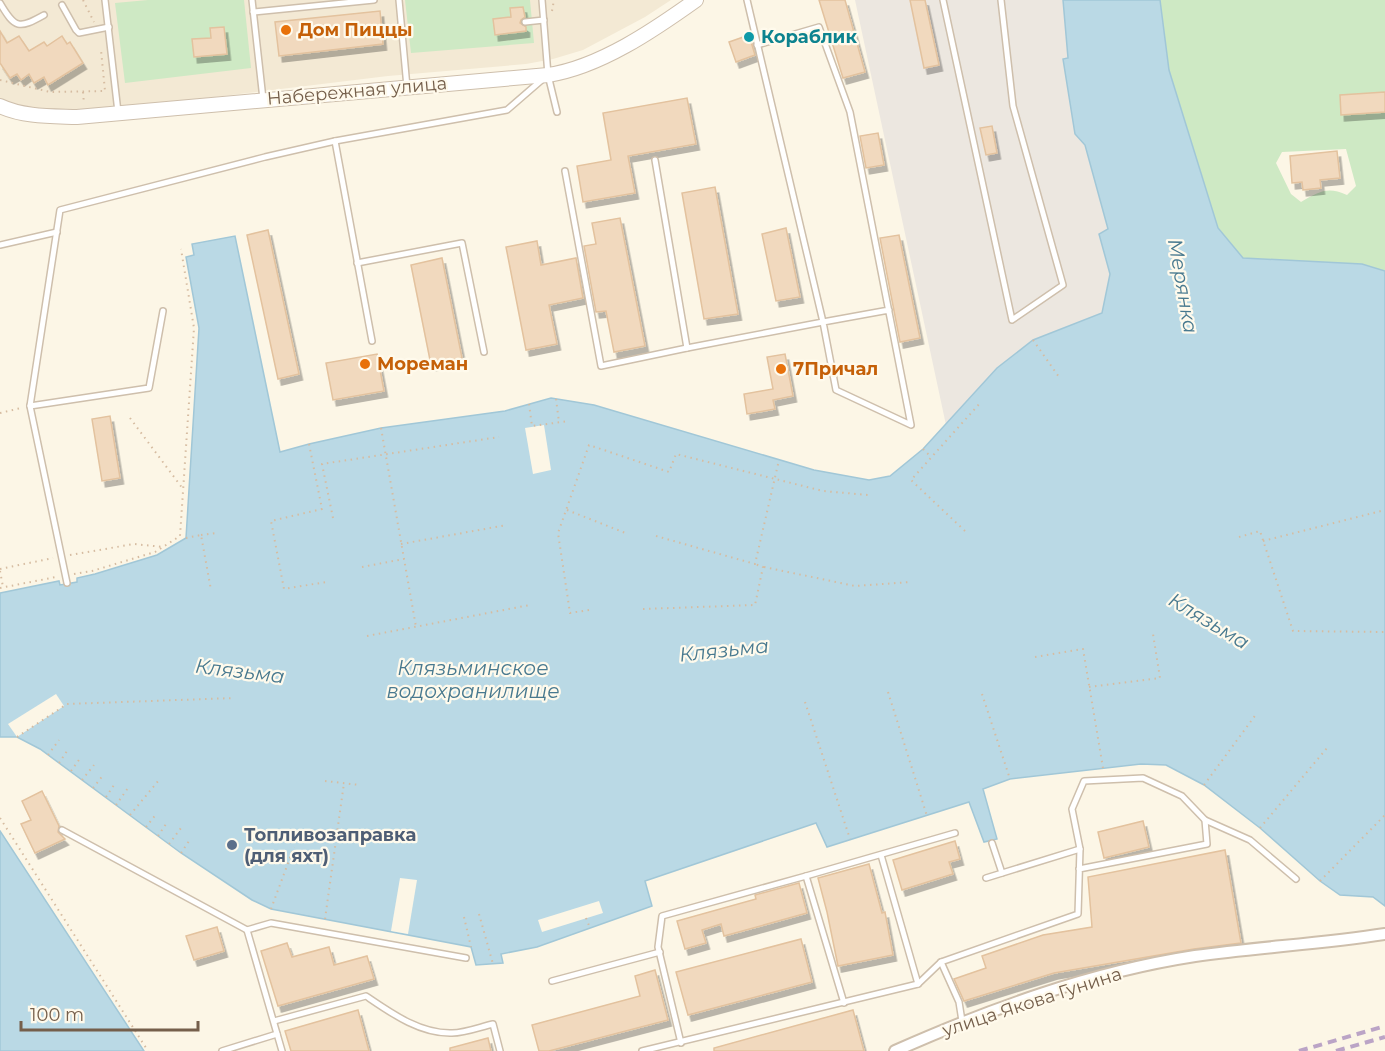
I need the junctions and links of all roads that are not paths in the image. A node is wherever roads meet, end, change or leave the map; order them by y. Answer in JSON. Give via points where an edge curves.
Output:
{"nodes":[{"id":1,"x":105,"y":0,"type":"edge"},
{"id":2,"x":252,"y":0,"type":"edge"},
{"id":3,"x":374,"y":0,"type":"edge"},
{"id":4,"x":399,"y":0,"type":"edge"},
{"id":5,"x":542,"y":0,"type":"edge"},
{"id":6,"x":696,"y":0,"type":"edge"},
{"id":7,"x":747,"y":0,"type":"edge"},
{"id":8,"x":943,"y":0,"type":"edge"},
{"id":9,"x":1001,"y":0,"type":"edge"},
{"id":10,"x":0,"y":3,"type":"edge"},
{"id":11,"x":62,"y":5,"type":"dead end"},
{"id":12,"x":253,"y":12,"type":"junction"},
{"id":13,"x":44,"y":15,"type":"dead end"},
{"id":14,"x":544,"y":20,"type":"junction"},
{"id":15,"x":525,"y":22,"type":"dead end"},
{"id":16,"x":109,"y":27,"type":"junction"},
{"id":17,"x":757,"y":45,"type":"junction"},
{"id":18,"x":548,"y":75,"type":"junction"},
{"id":19,"x":406,"y":87,"type":"junction"},
{"id":20,"x":263,"y":99,"type":"junction"},
{"id":21,"x":3,"y":109,"type":"edge"},
{"id":22,"x":557,"y":112,"type":"dead end"},
{"id":23,"x":118,"y":114,"type":"junction"},
{"id":24,"x":335,"y":141,"type":"junction"},
{"id":25,"x":655,"y":159,"type":"dead end"},
{"id":26,"x":565,"y":171,"type":"dead end"},
{"id":27,"x":57,"y":232,"type":"junction"},
{"id":28,"x":0,"y":245,"type":"edge"},
{"id":29,"x":357,"y":263,"type":"junction"},
{"id":30,"x":889,"y":310,"type":"junction"},
{"id":31,"x":163,"y":311,"type":"dead end"},
{"id":32,"x":824,"y":322,"type":"junction"},
{"id":33,"x":372,"y":340,"type":"dead end"},
{"id":34,"x":687,"y":348,"type":"junction"},
{"id":35,"x":484,"y":352,"type":"dead end"},
{"id":36,"x":30,"y":406,"type":"junction"},
{"id":37,"x":68,"y":583,"type":"dead end"},
{"id":38,"x":1205,"y":820,"type":"junction"},
{"id":39,"x":62,"y":830,"type":"dead end"},
{"id":40,"x":955,"y":833,"type":"dead end"},
{"id":41,"x":992,"y":843,"type":"dead end"},
{"id":42,"x":1080,"y":849,"type":"junction"},
{"id":43,"x":881,"y":855,"type":"junction"},
{"id":44,"x":1079,"y":869,"type":"junction"},
{"id":45,"x":1002,"y":873,"type":"junction"},
{"id":46,"x":806,"y":876,"type":"junction"},
{"id":47,"x":986,"y":879,"type":"dead end"},
{"id":48,"x":1296,"y":879,"type":"dead end"},
{"id":49,"x":247,"y":930,"type":"junction"},
{"id":50,"x":1379,"y":935,"type":"edge"},
{"id":51,"x":660,"y":952,"type":"junction"},
{"id":52,"x":466,"y":958,"type":"dead end"},
{"id":53,"x":941,"y":962,"type":"junction"},
{"id":54,"x":552,"y":981,"type":"dead end"},
{"id":55,"x":918,"y":984,"type":"junction"},
{"id":56,"x":844,"y":1003,"type":"junction"},
{"id":57,"x":274,"y":1021,"type":"junction"},
{"id":58,"x":962,"y":1021,"type":"junction"},
{"id":59,"x":277,"y":1034,"type":"junction"},
{"id":60,"x":681,"y":1043,"type":"junction"},
{"id":61,"x":222,"y":1051,"type":"edge"},
{"id":62,"x":282,"y":1051,"type":"edge"},
{"id":63,"x":500,"y":1051,"type":"edge"},
{"id":64,"x":642,"y":1051,"type":"edge"},
{"id":65,"x":895,"y":1051,"type":"edge"}],
"edges":[{"from":1,"to":16,"type":"lane"},
{"from":2,"to":12,"type":"lane"},
{"from":3,"to":12,"type":"lane"},
{"from":4,"to":19,"type":"lane"},
{"from":5,"to":14,"type":"lane"},
{"from":6,"to":18,"type":"street","name":"Набережная улица","via":[[602,57],[576,69]]},
{"from":7,"to":17,"type":"lane"},
{"from":8,"to":9,"type":"lane","via":[[1012,320],[1063,285],[1013,106]]},
{"from":10,"to":13,"type":"lane","via":[[18,25]]},
{"from":11,"to":16,"type":"lane","via":[[79,33]]},
{"from":12,"to":20,"type":"lane"},
{"from":14,"to":15,"type":"lane"},
{"from":14,"to":18,"type":"lane"},
{"from":16,"to":23,"type":"lane"},
{"from":17,"to":30,"type":"lane","via":[[819,27],[850,112]]},
{"from":17,"to":32,"type":"lane"},
{"from":18,"to":19,"type":"street","name":"Набережная улица"},
{"from":18,"to":22,"type":"lane"},
{"from":18,"to":24,"type":"lane","via":[[507,110]]},
{"from":19,"to":20,"type":"street","name":"Набережная улица"},
{"from":20,"to":23,"type":"street","name":"Набережная улица"},
{"from":21,"to":23,"type":"street","name":"Набережная улица","via":[[77,117]]},
{"from":24,"to":27,"type":"lane","via":[[60,210]]},
{"from":24,"to":29,"type":"lane"},
{"from":25,"to":34,"type":"lane"},
{"from":26,"to":34,"type":"lane","via":[[601,366]]},
{"from":27,"to":28,"type":"lane"},
{"from":27,"to":36,"type":"lane"},
{"from":29,"to":33,"type":"lane"},
{"from":29,"to":35,"type":"lane","via":[[462,243]]},
{"from":30,"to":32,"type":"lane"},
{"from":30,"to":32,"type":"lane","via":[[911,425],[836,390]]},
{"from":31,"to":36,"type":"lane","via":[[149,388]]},
{"from":32,"to":34,"type":"lane"},
{"from":36,"to":37,"type":"lane"},
{"from":38,"to":42,"type":"lane","via":[[1182,796],[1143,778],[1084,781],[1072,809]]},
{"from":38,"to":44,"type":"lane","via":[[1207,844]]},
{"from":38,"to":48,"type":"lane","via":[[1250,840]]},
{"from":39,"to":49,"type":"lane"},
{"from":40,"to":43,"type":"lane"},
{"from":41,"to":45,"type":"lane"},
{"from":42,"to":44,"type":"lane"},
{"from":42,"to":45,"type":"lane"},
{"from":43,"to":46,"type":"lane"},
{"from":43,"to":55,"type":"lane"},
{"from":44,"to":53,"type":"lane","via":[[1078,914]]},
{"from":45,"to":47,"type":"lane"},
{"from":46,"to":51,"type":"lane","via":[[662,916]]},
{"from":46,"to":56,"type":"lane"},
{"from":49,"to":52,"type":"lane","via":[[271,923]]},
{"from":49,"to":57,"type":"lane"},
{"from":50,"to":58,"type":"street","name":"улица Якова Гунина","via":[[1194,957],[1078,983]]},
{"from":51,"to":54,"type":"lane"},
{"from":51,"to":60,"type":"lane"},
{"from":53,"to":55,"type":"lane"},
{"from":53,"to":58,"type":"lane","via":[[959,1002]]},
{"from":55,"to":56,"type":"lane"},
{"from":56,"to":60,"type":"lane"},
{"from":57,"to":59,"type":"lane"},
{"from":57,"to":63,"type":"lane","via":[[366,996],[399,1018],[431,1031],[453,1034],[494,1024]]},
{"from":58,"to":65,"type":"street","name":"улица Якова Гунина"},
{"from":59,"to":61,"type":"lane"},
{"from":59,"to":62,"type":"lane"},
{"from":60,"to":64,"type":"lane"}]}
